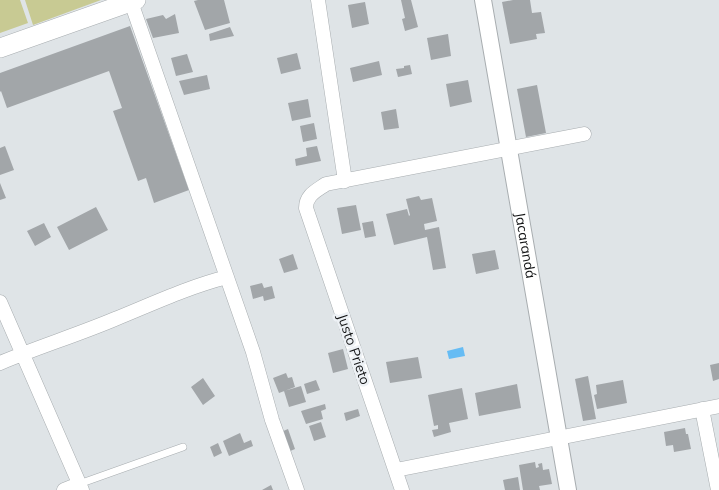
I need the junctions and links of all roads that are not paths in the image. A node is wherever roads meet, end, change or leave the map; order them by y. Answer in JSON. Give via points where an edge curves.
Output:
{"nodes":[{"id":1,"x":318,"y":0,"type":"edge"},
{"id":2,"x":483,"y":0,"type":"edge"},
{"id":3,"x":133,"y":1,"type":"edge"},
{"id":4,"x":0,"y":48,"type":"edge"},
{"id":5,"x":584,"y":134,"type":"dead end"},
{"id":6,"x":508,"y":149,"type":"junction"},
{"id":7,"x":345,"y":181,"type":"junction"},
{"id":8,"x":227,"y":277,"type":"junction"},
{"id":9,"x":0,"y":302,"type":"edge"},
{"id":10,"x":21,"y":354,"type":"junction"},
{"id":11,"x":0,"y":363,"type":"edge"},
{"id":12,"x":719,"y":406,"type":"edge"},
{"id":13,"x":702,"y":409,"type":"junction"},
{"id":14,"x":558,"y":438,"type":"junction"},
{"id":15,"x":183,"y":447,"type":"dead end"},
{"id":16,"x":396,"y":470,"type":"junction"},
{"id":17,"x":80,"y":487,"type":"edge"},
{"id":18,"x":64,"y":490,"type":"edge"},
{"id":19,"x":297,"y":490,"type":"edge"},
{"id":20,"x":402,"y":490,"type":"edge"},
{"id":21,"x":568,"y":490,"type":"edge"},
{"id":22,"x":718,"y":490,"type":"edge"}],
"edges":[{"from":1,"to":7,"type":"street"},
{"from":2,"to":6,"type":"street","name":"Jacarandá"},
{"from":3,"to":4,"type":"main road"},
{"from":3,"to":8,"type":"street"},
{"from":5,"to":6,"type":"street"},
{"from":6,"to":7,"type":"street"},
{"from":6,"to":14,"type":"street","name":"Jacarandá"},
{"from":7,"to":16,"type":"street","name":"Justo Prieto","via":[[326,184],[311,194],[306,208]]},
{"from":8,"to":10,"type":"street","via":[[203,283]]},
{"from":8,"to":19,"type":"street"},
{"from":9,"to":10,"type":"street"},
{"from":10,"to":11,"type":"street"},
{"from":10,"to":17,"type":"street"},
{"from":12,"to":13,"type":"street"},
{"from":13,"to":14,"type":"street"},
{"from":13,"to":22,"type":"street"},
{"from":14,"to":16,"type":"street"},
{"from":14,"to":21,"type":"street","name":"Jacarandá"},
{"from":15,"to":17,"type":"lane"},
{"from":16,"to":20,"type":"street","name":"Justo Prieto"},
{"from":17,"to":18,"type":"street"}]}
